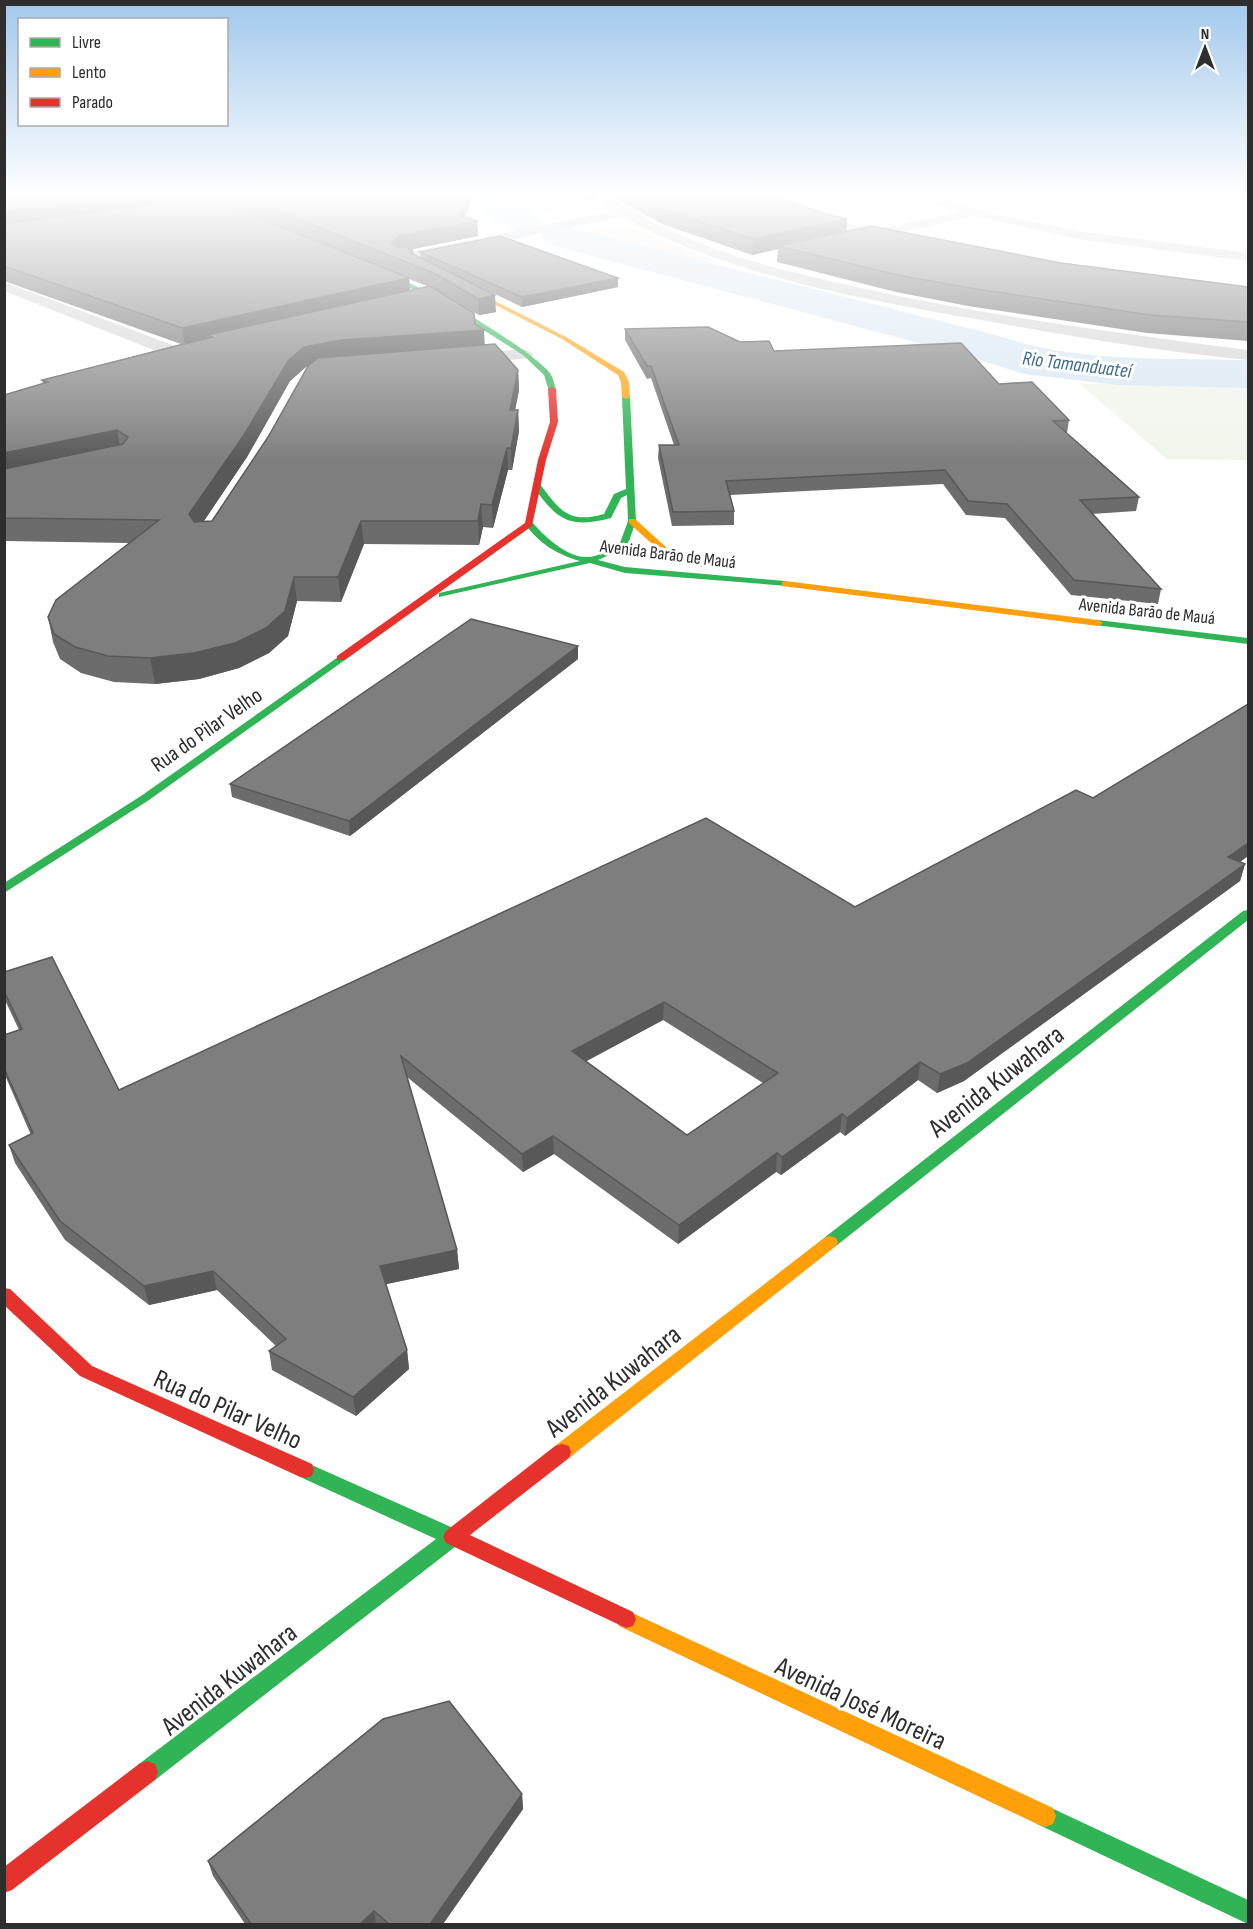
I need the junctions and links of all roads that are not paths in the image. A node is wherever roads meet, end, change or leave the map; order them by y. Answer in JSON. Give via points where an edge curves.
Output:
{"nodes":[{"id":1,"x":401,"y":283,"type":"edge"},
{"id":2,"x":453,"y":283,"type":"edge"},
{"id":3,"x":818,"y":283,"type":"edge"},
{"id":4,"x":4,"y":286,"type":"edge"},
{"id":5,"x":433,"y":296,"type":"junction"},
{"id":6,"x":37,"y":298,"type":"junction"},
{"id":7,"x":4,"y":304,"type":"edge"},
{"id":8,"x":399,"y":304,"type":"edge"},
{"id":9,"x":525,"y":354,"type":"junction"},
{"id":10,"x":1248,"y":354,"type":"edge"},
{"id":11,"x":446,"y":360,"type":"edge"},
{"id":12,"x":147,"y":363,"type":"edge"},
{"id":13,"x":537,"y":486,"type":"junction"},
{"id":14,"x":630,"y":490,"type":"junction"},
{"id":15,"x":632,"y":521,"type":"junction"},
{"id":16,"x":529,"y":524,"type":"junction"},
{"id":17,"x":586,"y":561,"type":"junction"},
{"id":18,"x":792,"y":585,"type":"junction"},
{"id":19,"x":428,"y":598,"type":"junction"},
{"id":20,"x":1248,"y":641,"type":"edge"},
{"id":21,"x":4,"y":889,"type":"edge"},
{"id":22,"x":1248,"y":914,"type":"edge"},
{"id":23,"x":4,"y":1294,"type":"edge"},
{"id":24,"x":453,"y":1537,"type":"junction"},
{"id":25,"x":4,"y":1882,"type":"edge"},
{"id":26,"x":1248,"y":1912,"type":"edge"}],
"edges":[{"from":1,"to":5,"type":"main road"},
{"from":2,"to":14,"type":"main road","name":"Avenida Barão de Mauá","via":[[554,333],[621,374],[625,382]]},
{"from":3,"to":10,"type":"street","via":[[1074,333]]},
{"from":4,"to":6,"type":"street"},
{"from":5,"to":8,"type":"street"},
{"from":5,"to":9,"type":"main road"},
{"from":6,"to":7,"type":"street"},
{"from":6,"to":12,"type":"street","via":[[186,353]]},
{"from":9,"to":11,"type":"street"},
{"from":9,"to":13,"type":"main road","via":[[547,374],[552,386],[554,422]]},
{"from":13,"to":14,"type":"main road","via":[[560,516],[580,522],[608,516],[617,496]]},
{"from":13,"to":16,"type":"main road"},
{"from":14,"to":15,"type":"main road","name":"Avenida Barão de Mauá"},
{"from":15,"to":17,"type":"main road","name":"Rua do Pilar Velho","via":[[624,545]]},
{"from":15,"to":18,"type":"main road","name":"Avenida Barão de Mauá","via":[[652,544],[669,554]]},
{"from":16,"to":17,"type":"main road","name":"Avenida Barão de Mauá","via":[[542,540]]},
{"from":16,"to":19,"type":"main road","name":"Rua do Pilar Velho"},
{"from":17,"to":18,"type":"main road","name":"Avenida Barão de Mauá","via":[[625,570]]},
{"from":17,"to":19,"type":"main road","name":"Rua do Pilar Velho"},
{"from":18,"to":20,"type":"main road","name":"Avenida Barão de Mauá"},
{"from":19,"to":21,"type":"main road","name":"Rua do Pilar Velho","via":[[145,798]]},
{"from":22,"to":24,"type":"main road","name":"Avenida Kuwahara"},
{"from":23,"to":24,"type":"main road","name":"Rua do Pilar Velho","via":[[86,1371]]},
{"from":24,"to":25,"type":"main road","name":"Avenida Kuwahara"},
{"from":24,"to":26,"type":"main road","name":"Avenida José Moreira"}]}
